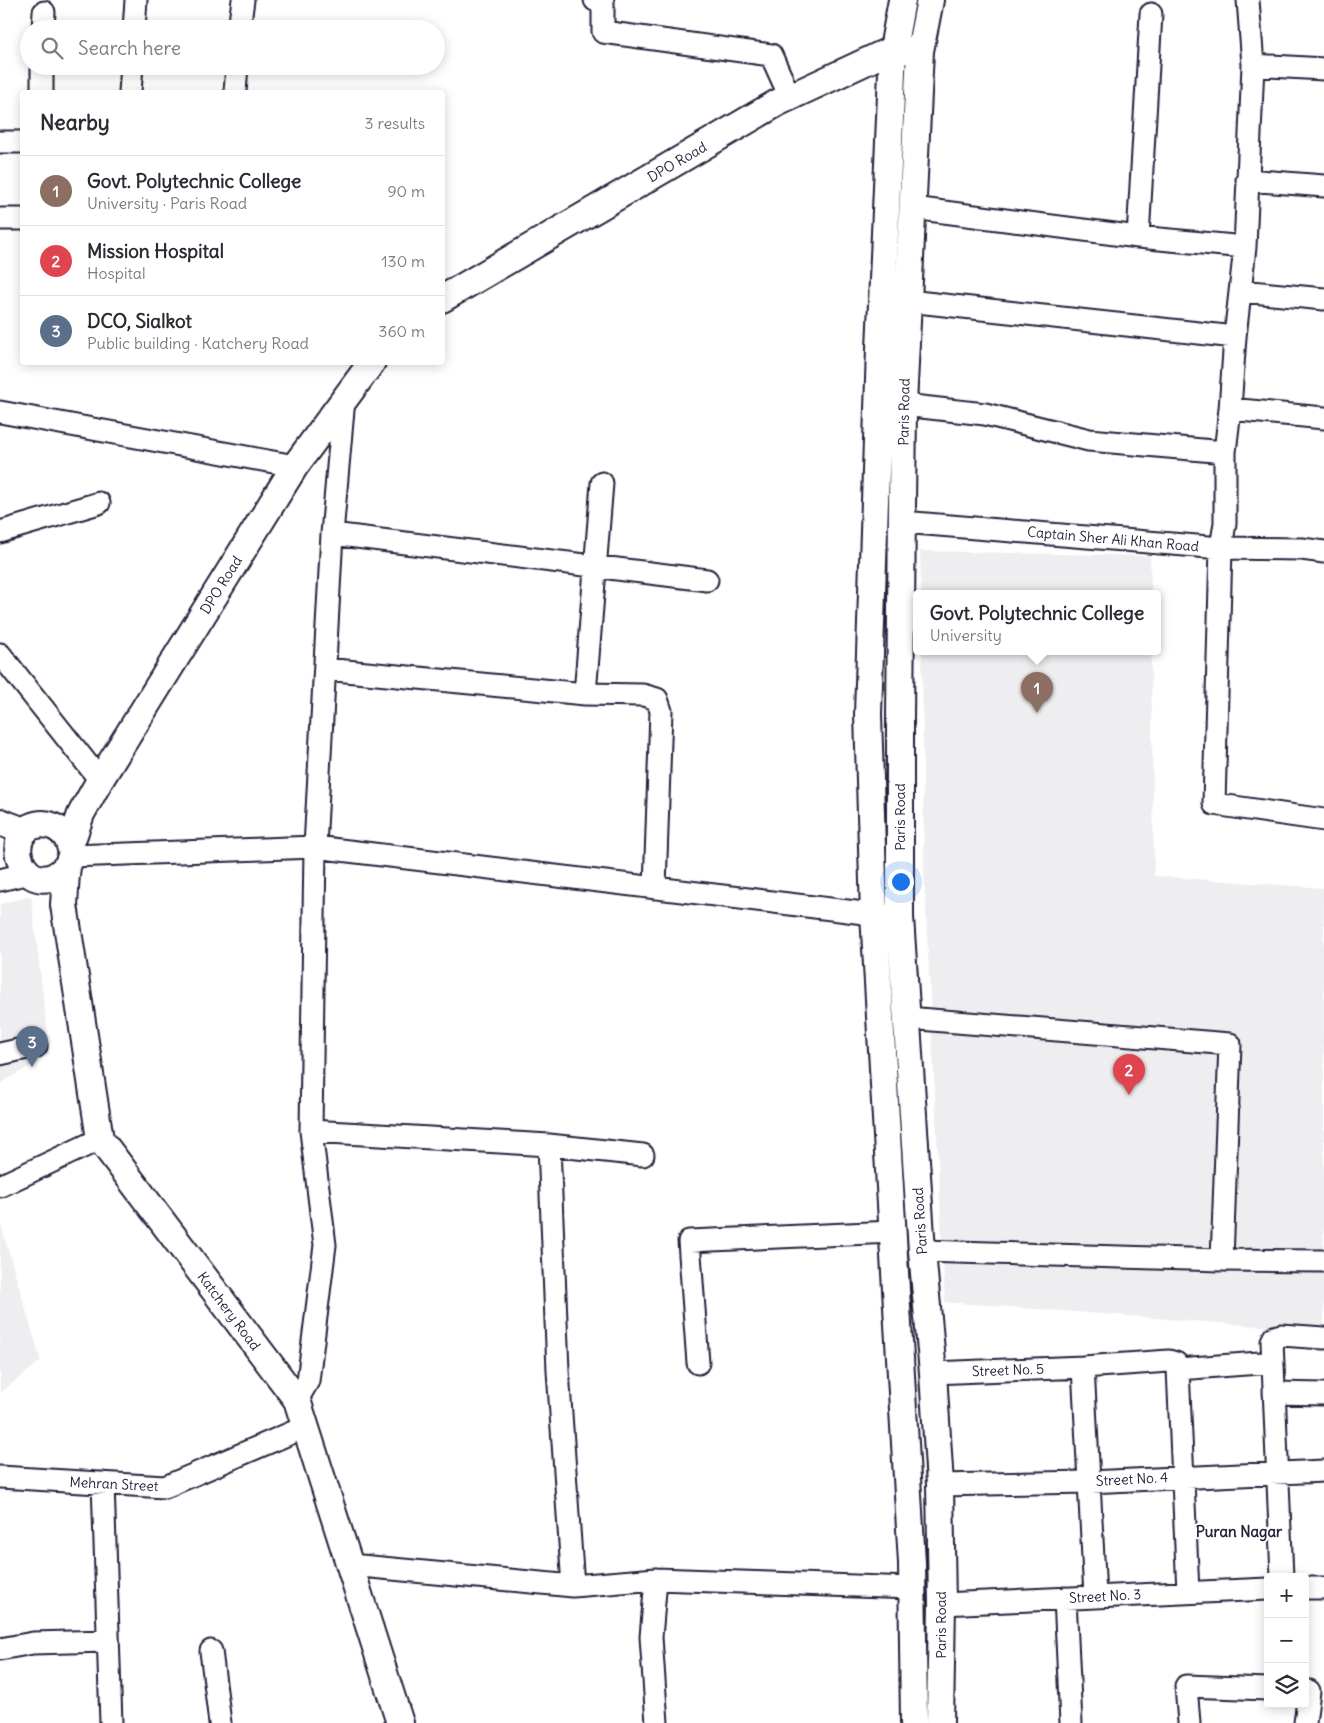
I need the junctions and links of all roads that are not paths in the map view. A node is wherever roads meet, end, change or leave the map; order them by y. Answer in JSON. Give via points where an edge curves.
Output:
{"nodes":[{"id":1,"x":136,"y":0,"type":"edge"},
{"id":2,"x":243,"y":0,"type":"edge"},
{"id":3,"x":595,"y":0,"type":"edge"},
{"id":4,"x":902,"y":0,"type":"edge"},
{"id":5,"x":930,"y":0,"type":"edge"},
{"id":6,"x":1248,"y":0,"type":"edge"},
{"id":7,"x":1151,"y":14,"type":"dead end"},
{"id":8,"x":135,"y":20,"type":"edge"},
{"id":9,"x":240,"y":20,"type":"edge"},
{"id":10,"x":893,"y":49,"type":"junction"},
{"id":11,"x":920,"y":51,"type":"junction"},
{"id":12,"x":1253,"y":65,"type":"junction"},
{"id":13,"x":1324,"y":69,"type":"edge"},
{"id":14,"x":42,"y":75,"type":"edge"},
{"id":15,"x":131,"y":75,"type":"edge"},
{"id":16,"x":236,"y":75,"type":"edge"},
{"id":17,"x":42,"y":90,"type":"edge"},
{"id":18,"x":130,"y":90,"type":"edge"},
{"id":19,"x":235,"y":90,"type":"edge"},
{"id":20,"x":790,"y":97,"type":"junction"},
{"id":21,"x":0,"y":142,"type":"edge"},
{"id":22,"x":20,"y":142,"type":"edge"},
{"id":23,"x":1247,"y":180,"type":"junction"},
{"id":24,"x":1324,"y":186,"type":"edge"},
{"id":25,"x":913,"y":208,"type":"junction"},
{"id":26,"x":0,"y":219,"type":"edge"},
{"id":27,"x":20,"y":219,"type":"edge"},
{"id":28,"x":1138,"y":237,"type":"junction"},
{"id":29,"x":1245,"y":247,"type":"junction"},
{"id":30,"x":1241,"y":291,"type":"junction"},
{"id":31,"x":445,"y":297,"type":"edge"},
{"id":32,"x":1324,"y":299,"type":"edge"},
{"id":33,"x":908,"y":301,"type":"junction"},
{"id":34,"x":1235,"y":337,"type":"junction"},
{"id":35,"x":354,"y":365,"type":"edge"},
{"id":36,"x":370,"y":365,"type":"edge"},
{"id":37,"x":342,"y":404,"type":"junction"},
{"id":38,"x":903,"y":405,"type":"junction"},
{"id":39,"x":1230,"y":409,"type":"junction"},
{"id":40,"x":0,"y":412,"type":"edge"},
{"id":41,"x":1324,"y":418,"type":"edge"},
{"id":42,"x":1225,"y":452,"type":"junction"},
{"id":43,"x":295,"y":466,"type":"junction"},
{"id":44,"x":602,"y":483,"type":"dead end"},
{"id":45,"x":99,"y":503,"type":"dead end"},
{"id":46,"x":902,"y":522,"type":"junction"},
{"id":47,"x":0,"y":532,"type":"edge"},
{"id":48,"x":332,"y":534,"type":"junction"},
{"id":49,"x":1221,"y":548,"type":"junction"},
{"id":50,"x":1324,"y":552,"type":"edge"},
{"id":51,"x":597,"y":566,"type":"junction"},
{"id":52,"x":707,"y":580,"type":"dead end"},
{"id":53,"x":0,"y":654,"type":"edge"},
{"id":54,"x":325,"y":669,"type":"junction"},
{"id":55,"x":585,"y":694,"type":"junction"},
{"id":56,"x":868,"y":714,"type":"junction"},
{"id":57,"x":900,"y":716,"type":"junction"},
{"id":58,"x":100,"y":780,"type":"junction"},
{"id":59,"x":81,"y":814,"type":"junction"},
{"id":60,"x":1324,"y":820,"type":"edge"},
{"id":61,"x":0,"y":822,"type":"edge"},
{"id":62,"x":53,"y":826,"type":"junction"},
{"id":63,"x":13,"y":840,"type":"edge"},
{"id":64,"x":315,"y":846,"type":"junction"},
{"id":65,"x":65,"y":862,"type":"junction"},
{"id":66,"x":25,"y":874,"type":"junction"},
{"id":67,"x":0,"y":880,"type":"edge"},
{"id":68,"x":656,"y":888,"type":"junction"},
{"id":69,"x":874,"y":914,"type":"junction"},
{"id":70,"x":900,"y":917,"type":"junction"},
{"id":71,"x":907,"y":1018,"type":"junction"},
{"id":72,"x":36,"y":1046,"type":"dead end"},
{"id":73,"x":0,"y":1054,"type":"edge"},
{"id":74,"x":312,"y":1131,"type":"junction"},
{"id":75,"x":100,"y":1139,"type":"junction"},
{"id":76,"x":548,"y":1145,"type":"junction"},
{"id":77,"x":643,"y":1156,"type":"dead end"},
{"id":78,"x":0,"y":1186,"type":"edge"},
{"id":79,"x":893,"y":1232,"type":"junction"},
{"id":80,"x":922,"y":1251,"type":"junction"},
{"id":81,"x":1222,"y":1260,"type":"junction"},
{"id":82,"x":1324,"y":1261,"type":"edge"},
{"id":83,"x":1324,"y":1338,"type":"edge"},
{"id":84,"x":1273,"y":1362,"type":"junction"},
{"id":85,"x":698,"y":1363,"type":"dead end"},
{"id":86,"x":1083,"y":1367,"type":"junction"},
{"id":87,"x":1178,"y":1369,"type":"junction"},
{"id":88,"x":933,"y":1373,"type":"junction"},
{"id":89,"x":1274,"y":1393,"type":"junction"},
{"id":90,"x":1324,"y":1394,"type":"edge"},
{"id":91,"x":297,"y":1400,"type":"junction"},
{"id":92,"x":305,"y":1427,"type":"junction"},
{"id":93,"x":1324,"y":1471,"type":"edge"},
{"id":94,"x":1278,"y":1473,"type":"junction"},
{"id":95,"x":1182,"y":1476,"type":"junction"},
{"id":96,"x":0,"y":1477,"type":"edge"},
{"id":97,"x":1089,"y":1482,"type":"junction"},
{"id":98,"x":103,"y":1483,"type":"junction"},
{"id":99,"x":940,"y":1485,"type":"junction"},
{"id":100,"x":350,"y":1566,"type":"junction"},
{"id":101,"x":1282,"y":1573,"type":"edge"},
{"id":102,"x":656,"y":1579,"type":"junction"},
{"id":103,"x":573,"y":1586,"type":"junction"},
{"id":104,"x":912,"y":1588,"type":"junction"},
{"id":105,"x":1309,"y":1588,"type":"edge"},
{"id":106,"x":1324,"y":1588,"type":"edge"},
{"id":107,"x":1264,"y":1589,"type":"edge"},
{"id":108,"x":1188,"y":1592,"type":"junction"},
{"id":109,"x":1095,"y":1596,"type":"junction"},
{"id":110,"x":1065,"y":1598,"type":"junction"},
{"id":111,"x":942,"y":1604,"type":"junction"},
{"id":112,"x":107,"y":1641,"type":"junction"},
{"id":113,"x":0,"y":1649,"type":"edge"},
{"id":114,"x":211,"y":1651,"type":"dead end"},
{"id":115,"x":1264,"y":1689,"type":"edge"},
{"id":116,"x":1313,"y":1691,"type":"edge"},
{"id":117,"x":110,"y":1723,"type":"edge"},
{"id":118,"x":220,"y":1723,"type":"edge"},
{"id":119,"x":400,"y":1723,"type":"edge"},
{"id":120,"x":657,"y":1723,"type":"edge"},
{"id":121,"x":914,"y":1723,"type":"edge"},
{"id":122,"x":940,"y":1723,"type":"edge"},
{"id":123,"x":1071,"y":1723,"type":"edge"},
{"id":124,"x":1189,"y":1723,"type":"edge"},
{"id":125,"x":1305,"y":1723,"type":"edge"}],
"edges":[{"from":1,"to":8,"type":"street"},
{"from":2,"to":9,"type":"street"},
{"from":3,"to":20,"type":"street","via":[[603,2],[603,32],[771,56]]},
{"from":4,"to":10,"type":"main road","name":"Paris Road"},
{"from":5,"to":11,"type":"main road","name":"Paris Road"},
{"from":6,"to":12,"type":"street"},
{"from":7,"to":28,"type":"street"},
{"from":10,"to":11,"type":"main road","name":"DPO Road"},
{"from":10,"to":20,"type":"main road","name":"DPO Road"},
{"from":10,"to":56,"type":"main road","name":"Paris Road"},
{"from":11,"to":25,"type":"main road","name":"Paris Road"},
{"from":12,"to":13,"type":"street"},
{"from":12,"to":23,"type":"street"},
{"from":14,"to":17,"type":"street"},
{"from":15,"to":18,"type":"street"},
{"from":16,"to":19,"type":"street"},
{"from":20,"to":31,"type":"main road","name":"DPO Road"},
{"from":21,"to":22,"type":"street"},
{"from":23,"to":24,"type":"street"},
{"from":23,"to":29,"type":"street"},
{"from":25,"to":28,"type":"street"},
{"from":25,"to":33,"type":"main road","name":"Paris Road"},
{"from":26,"to":27,"type":"street"},
{"from":28,"to":29,"type":"street"},
{"from":29,"to":30,"type":"street"},
{"from":30,"to":32,"type":"street"},
{"from":30,"to":34,"type":"street"},
{"from":33,"to":34,"type":"street"},
{"from":33,"to":38,"type":"main road","name":"Paris Road"},
{"from":34,"to":39,"type":"street"},
{"from":35,"to":37,"type":"street"},
{"from":36,"to":37,"type":"main road","name":"DPO Road"},
{"from":37,"to":43,"type":"main road","name":"DPO Road"},
{"from":37,"to":48,"type":"street"},
{"from":38,"to":42,"type":"street","via":[[985,414],[1089,440]]},
{"from":38,"to":46,"type":"main road","name":"Paris Road"},
{"from":39,"to":41,"type":"street"},
{"from":39,"to":42,"type":"street"},
{"from":40,"to":43,"type":"street"},
{"from":42,"to":49,"type":"street","via":[[1225,523]]},
{"from":43,"to":58,"type":"main road","name":"DPO Road"},
{"from":44,"to":51,"type":"street"},
{"from":45,"to":47,"type":"street"},
{"from":46,"to":49,"type":"street","name":"Captain Sher Ali Khan Road"},
{"from":46,"to":57,"type":"main road","name":"Paris Road"},
{"from":48,"to":51,"type":"street"},
{"from":48,"to":54,"type":"street"},
{"from":49,"to":50,"type":"street","name":"Captain Sher Ali Khan Road"},
{"from":49,"to":60,"type":"street","via":[[1214,804]]},
{"from":51,"to":52,"type":"street"},
{"from":51,"to":55,"type":"street"},
{"from":53,"to":58,"type":"street"},
{"from":54,"to":55,"type":"street"},
{"from":54,"to":64,"type":"street"},
{"from":55,"to":68,"type":"street","via":[[643,695],[657,699],[660,705]]},
{"from":56,"to":57,"type":"main road"},
{"from":56,"to":69,"type":"main road","name":"Paris Road"},
{"from":57,"to":70,"type":"main road","name":"Paris Road"},
{"from":58,"to":59,"type":"main road","name":"DPO Road"},
{"from":59,"to":62,"type":"main road"},
{"from":59,"to":65,"type":"main road","name":"DPO Road"},
{"from":61,"to":63,"type":"main road"},
{"from":62,"to":63,"type":"main road","via":[[35,825]]},
{"from":62,"to":65,"type":"main road","via":[[66,836]]},
{"from":63,"to":66,"type":"main road","via":[[16,859]]},
{"from":64,"to":65,"type":"street"},
{"from":64,"to":68,"type":"street"},
{"from":64,"to":74,"type":"street"},
{"from":65,"to":66,"type":"main road","via":[[43,880]]},
{"from":65,"to":75,"type":"main road","name":"Katchery Road","via":[[64,905]]},
{"from":66,"to":67,"type":"street"},
{"from":68,"to":69,"type":"street"},
{"from":69,"to":70,"type":"street"},
{"from":69,"to":79,"type":"main road","name":"Paris Road"},
{"from":70,"to":71,"type":"main road","name":"Paris Road"},
{"from":71,"to":80,"type":"main road","name":"Paris Road"},
{"from":71,"to":81,"type":"street","via":[[1230,1044]]},
{"from":72,"to":73,"type":"street"},
{"from":74,"to":76,"type":"street"},
{"from":74,"to":91,"type":"street","via":[[326,1245],[308,1381]]},
{"from":75,"to":78,"type":"street"},
{"from":75,"to":91,"type":"main road","name":"Katchery Road"},
{"from":76,"to":77,"type":"street"},
{"from":76,"to":103,"type":"street","via":[[558,1371]]},
{"from":79,"to":85,"type":"street","via":[[689,1241]]},
{"from":79,"to":104,"type":"main road","name":"Paris Road"},
{"from":80,"to":81,"type":"street"},
{"from":80,"to":88,"type":"main road","name":"Paris Road"},
{"from":81,"to":82,"type":"street"},
{"from":83,"to":84,"type":"street","via":[[1274,1337]]},
{"from":84,"to":87,"type":"street"},
{"from":84,"to":89,"type":"street"},
{"from":86,"to":87,"type":"street","name":"Street No. 5","via":[[1169,1361],[1176,1363]]},
{"from":86,"to":88,"type":"street","name":"Street No. 5"},
{"from":86,"to":97,"type":"street"},
{"from":87,"to":95,"type":"street"},
{"from":88,"to":99,"type":"main road","name":"Paris Road"},
{"from":89,"to":90,"type":"street"},
{"from":89,"to":94,"type":"street"},
{"from":91,"to":92,"type":"main road","name":"Katchery Road"},
{"from":92,"to":98,"type":"street","name":"Mehran Street","via":[[165,1487]]},
{"from":92,"to":100,"type":"main road","name":"Katchery Road"},
{"from":93,"to":94,"type":"street","name":"Street No. 4"},
{"from":94,"to":95,"type":"street","name":"Street No. 4"},
{"from":94,"to":101,"type":"street"},
{"from":95,"to":97,"type":"street","name":"Street No. 4"},
{"from":95,"to":108,"type":"street"},
{"from":96,"to":98,"type":"street","name":"Mehran Street"},
{"from":97,"to":99,"type":"street","name":"Street No. 4"},
{"from":97,"to":109,"type":"street"},
{"from":98,"to":112,"type":"street"},
{"from":99,"to":111,"type":"main road","name":"Paris Road"},
{"from":100,"to":103,"type":"street"},
{"from":100,"to":119,"type":"main road","name":"Katchery Road"},
{"from":102,"to":103,"type":"street"},
{"from":102,"to":104,"type":"street"},
{"from":102,"to":120,"type":"street","via":[[651,1637]]},
{"from":104,"to":121,"type":"main road","name":"Paris Road"},
{"from":105,"to":106,"type":"street"},
{"from":107,"to":108,"type":"street","name":"Street No. 3"},
{"from":108,"to":109,"type":"street","name":"Street No. 3"},
{"from":109,"to":110,"type":"street","name":"Street No. 3"},
{"from":110,"to":111,"type":"street","name":"Street No. 3"},
{"from":110,"to":123,"type":"street"},
{"from":111,"to":122,"type":"main road","name":"Paris Road"},
{"from":112,"to":113,"type":"street","via":[[34,1643]]},
{"from":112,"to":117,"type":"street"},
{"from":114,"to":118,"type":"street"},
{"from":115,"to":124,"type":"street","via":[[1186,1686]]},
{"from":116,"to":125,"type":"street"}]}
